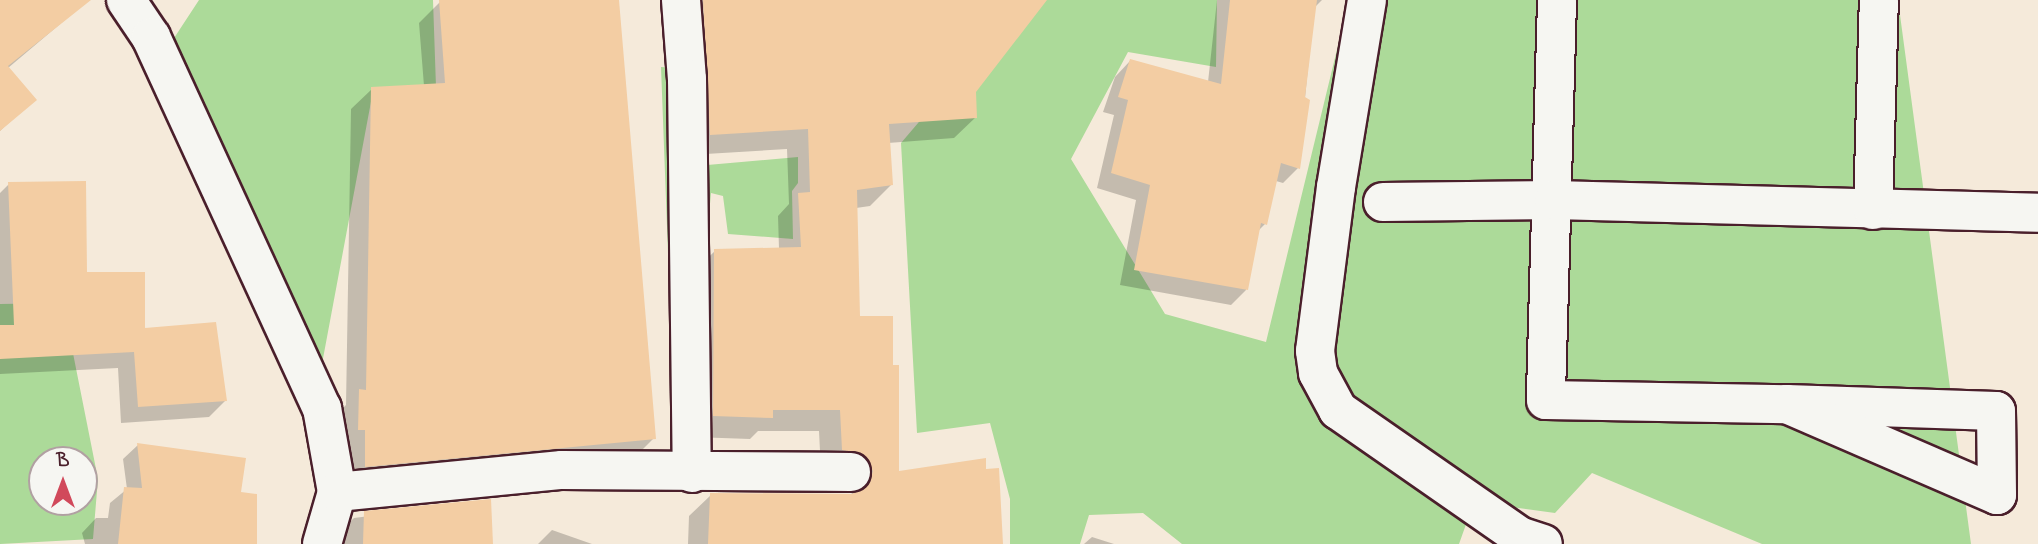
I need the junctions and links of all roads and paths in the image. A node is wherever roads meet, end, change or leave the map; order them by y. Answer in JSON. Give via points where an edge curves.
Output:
{"nodes":[{"id":1,"x":126,"y":0,"type":"edge"},
{"id":2,"x":681,"y":0,"type":"edge"},
{"id":3,"x":1367,"y":0,"type":"edge"},
{"id":4,"x":1557,"y":0,"type":"edge"},
{"id":5,"x":1879,"y":0,"type":"edge"},
{"id":6,"x":1554,"y":200,"type":"junction"},
{"id":7,"x":1383,"y":202,"type":"dead end"},
{"id":8,"x":1873,"y":210,"type":"junction"},
{"id":9,"x":2038,"y":213,"type":"edge"},
{"id":10,"x":1787,"y":404,"type":"junction"},
{"id":11,"x":851,"y":472,"type":"dead end"},
{"id":12,"x":692,"y":473,"type":"junction"},
{"id":13,"x":337,"y":492,"type":"junction"},
{"id":14,"x":321,"y":544,"type":"edge"},
{"id":15,"x":1544,"y":544,"type":"edge"}],
"edges":[{"from":1,"to":13,"type":"street","via":[[151,37],[322,408]]},
{"from":2,"to":12,"type":"street","via":[[687,79]]},
{"from":3,"to":15,"type":"street","via":[[1315,351],[1318,373],[1338,410],[1518,536]]},
{"from":4,"to":6,"type":"street"},
{"from":5,"to":8,"type":"street"},
{"from":6,"to":7,"type":"street"},
{"from":6,"to":8,"type":"street"},
{"from":6,"to":10,"type":"street","via":[[1546,400]]},
{"from":8,"to":9,"type":"street"},
{"from":10,"to":10,"type":"street","via":[[1886,447],[1997,495],[1996,411]]},
{"from":11,"to":12,"type":"street"},
{"from":12,"to":13,"type":"street","via":[[562,470]]},
{"from":13,"to":14,"type":"street"}]}
